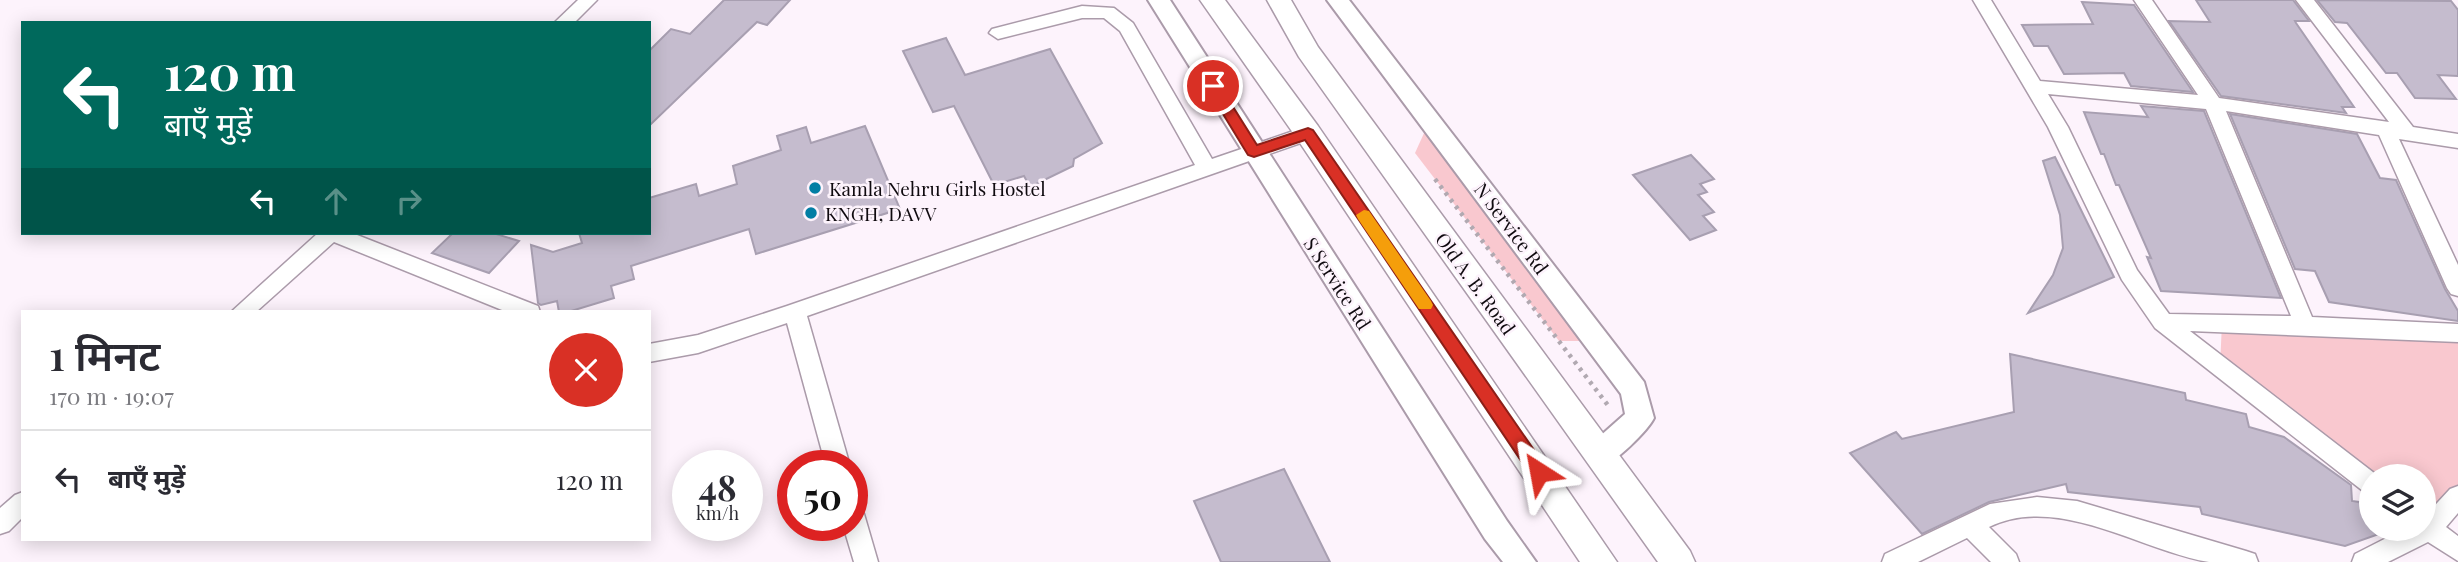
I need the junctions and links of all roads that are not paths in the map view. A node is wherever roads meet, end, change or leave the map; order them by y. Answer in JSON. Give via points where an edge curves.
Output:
{"nodes":[{"id":1,"x":588,"y":0,"type":"edge"},
{"id":2,"x":1159,"y":0,"type":"edge"},
{"id":3,"x":1212,"y":0,"type":"edge"},
{"id":4,"x":1279,"y":0,"type":"edge"},
{"id":5,"x":1338,"y":0,"type":"edge"},
{"id":6,"x":1982,"y":0,"type":"edge"},
{"id":7,"x":2143,"y":0,"type":"edge"},
{"id":8,"x":2305,"y":0,"type":"edge"},
{"id":9,"x":565,"y":21,"type":"edge"},
{"id":10,"x":998,"y":33,"type":"dead end"},
{"id":11,"x":2035,"y":87,"type":"junction"},
{"id":12,"x":2213,"y":103,"type":"junction"},
{"id":13,"x":2385,"y":128,"type":"junction"},
{"id":14,"x":1308,"y":133,"type":"junction"},
{"id":15,"x":2407,"y":133,"type":"junction"},
{"id":16,"x":2458,"y":141,"type":"edge"},
{"id":17,"x":1254,"y":151,"type":"junction"},
{"id":18,"x":1207,"y":167,"type":"junction"},
{"id":19,"x":329,"y":235,"type":"edge"},
{"id":20,"x":336,"y":235,"type":"edge"},
{"id":21,"x":2458,"y":288,"type":"edge"},
{"id":22,"x":243,"y":310,"type":"edge"},
{"id":23,"x":525,"y":310,"type":"edge"},
{"id":24,"x":795,"y":312,"type":"junction"},
{"id":25,"x":2163,"y":322,"type":"junction"},
{"id":26,"x":2305,"y":325,"type":"junction"},
{"id":27,"x":2458,"y":333,"type":"edge"},
{"id":28,"x":651,"y":353,"type":"edge"},
{"id":29,"x":834,"y":450,"type":"edge"},
{"id":30,"x":1600,"y":454,"type":"junction"},
{"id":31,"x":2359,"y":475,"type":"edge"},
{"id":32,"x":2458,"y":496,"type":"edge"},
{"id":33,"x":21,"y":504,"type":"edge"},
{"id":34,"x":2436,"y":517,"type":"edge"},
{"id":35,"x":0,"y":523,"type":"edge"},
{"id":36,"x":1970,"y":524,"type":"junction"},
{"id":37,"x":2436,"y":534,"type":"edge"},
{"id":38,"x":860,"y":541,"type":"edge"},
{"id":39,"x":2401,"y":541,"type":"edge"},
{"id":40,"x":2458,"y":550,"type":"edge"},
{"id":41,"x":866,"y":562,"type":"edge"},
{"id":42,"x":1521,"y":562,"type":"edge"},
{"id":43,"x":1600,"y":562,"type":"edge"},
{"id":44,"x":1678,"y":562,"type":"edge"},
{"id":45,"x":1894,"y":562,"type":"edge"},
{"id":46,"x":2007,"y":562,"type":"edge"},
{"id":47,"x":2246,"y":562,"type":"edge"},
{"id":48,"x":2364,"y":562,"type":"edge"}],
"edges":[{"from":1,"to":9,"type":"street"},
{"from":2,"to":17,"type":"street","name":"S Service Rd"},
{"from":3,"to":14,"type":"main road"},
{"from":4,"to":30,"type":"main road","name":"Old A. B. Road","via":[[1308,51]]},
{"from":5,"to":30,"type":"street","name":"N Service Rd","via":[[1634,390],[1640,418]]},
{"from":6,"to":11,"type":"street"},
{"from":7,"to":12,"type":"street"},
{"from":8,"to":15,"type":"street"},
{"from":10,"to":18,"type":"street","via":[[1082,12],[1108,12],[1127,27]]},
{"from":11,"to":12,"type":"street"},
{"from":11,"to":25,"type":"street","via":[[2129,274]]},
{"from":12,"to":13,"type":"street"},
{"from":12,"to":26,"type":"street"},
{"from":13,"to":15,"type":"street"},
{"from":13,"to":21,"type":"street"},
{"from":14,"to":17,"type":"street"},
{"from":14,"to":43,"type":"main road"},
{"from":15,"to":16,"type":"street"},
{"from":17,"to":18,"type":"street"},
{"from":17,"to":42,"type":"street","name":"S Service Rd"},
{"from":18,"to":24,"type":"street"},
{"from":19,"to":22,"type":"street"},
{"from":20,"to":23,"type":"street"},
{"from":24,"to":28,"type":"street","via":[[698,344]]},
{"from":24,"to":29,"type":"street"},
{"from":25,"to":26,"type":"street"},
{"from":25,"to":31,"type":"street"},
{"from":26,"to":27,"type":"street"},
{"from":30,"to":44,"type":"main road","name":"Old A. B. Road"},
{"from":32,"to":34,"type":"street"},
{"from":33,"to":35,"type":"street"},
{"from":36,"to":45,"type":"street"},
{"from":36,"to":46,"type":"street"},
{"from":36,"to":47,"type":"street","via":[[1998,511],[2037,507],[2077,511]]},
{"from":37,"to":40,"type":"street"},
{"from":38,"to":41,"type":"street"},
{"from":39,"to":48,"type":"street"}]}
